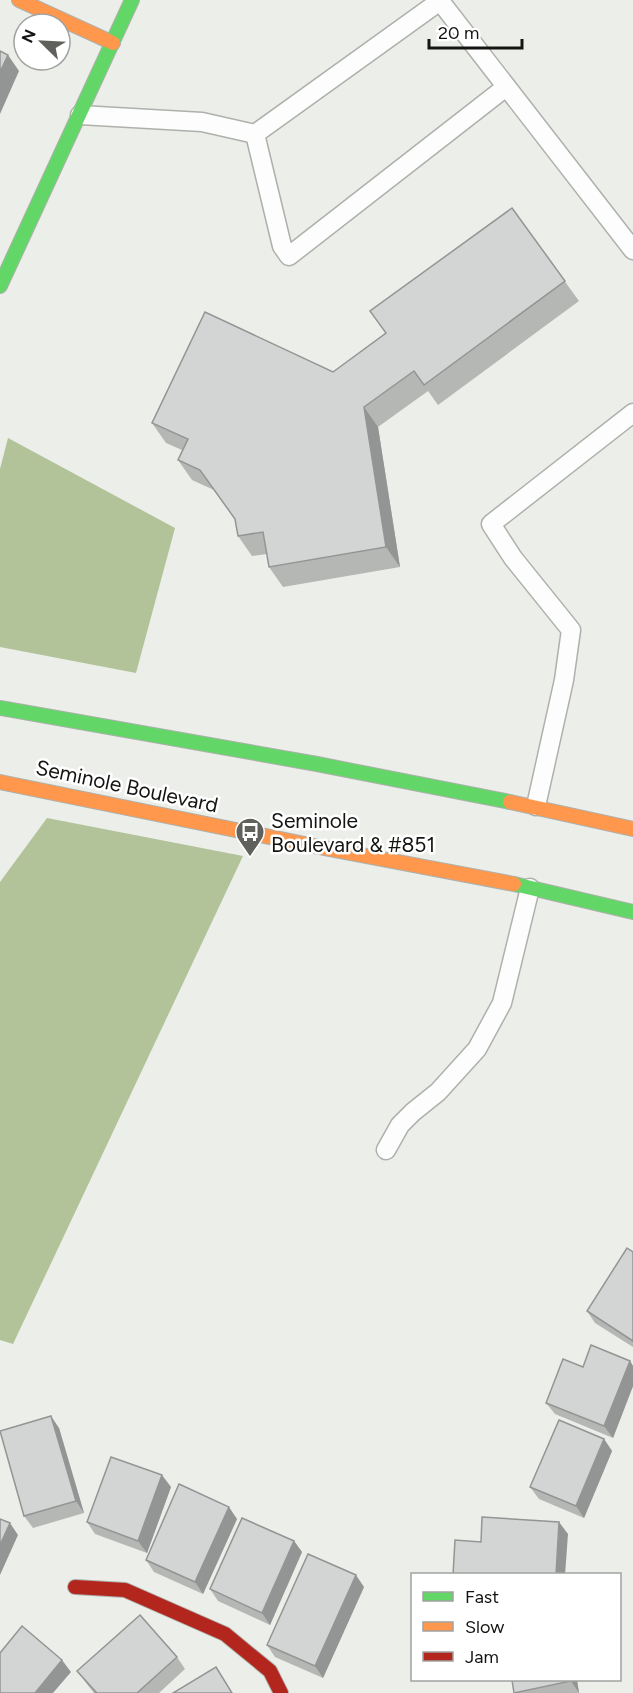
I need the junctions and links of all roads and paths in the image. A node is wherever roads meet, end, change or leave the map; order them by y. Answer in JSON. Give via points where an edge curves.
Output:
{"nodes":[{"id":1,"x":19,"y":0,"type":"edge"},
{"id":2,"x":132,"y":0,"type":"edge"},
{"id":3,"x":113,"y":43,"type":"junction"},
{"id":4,"x":506,"y":87,"type":"junction"},
{"id":5,"x":80,"y":115,"type":"junction"},
{"id":6,"x":255,"y":134,"type":"junction"},
{"id":7,"x":633,"y":250,"type":"edge"},
{"id":8,"x":0,"y":286,"type":"edge"},
{"id":9,"x":633,"y":413,"type":"edge"},
{"id":10,"x":0,"y":708,"type":"edge"},
{"id":11,"x":0,"y":782,"type":"edge"},
{"id":12,"x":536,"y":806,"type":"junction"},
{"id":13,"x":633,"y":829,"type":"edge"},
{"id":14,"x":530,"y":888,"type":"junction"},
{"id":15,"x":633,"y":912,"type":"edge"},
{"id":16,"x":386,"y":1150,"type":"dead end"},
{"id":17,"x":75,"y":1587,"type":"dead end"},
{"id":18,"x":281,"y":1693,"type":"edge"}],
"edges":[{"from":1,"to":3,"type":"main road"},
{"from":2,"to":3,"type":"main road"},
{"from":3,"to":5,"type":"main road"},
{"from":4,"to":6,"type":"lane","via":[[440,1]]},
{"from":4,"to":6,"type":"lane","via":[[289,256],[282,246]]},
{"from":4,"to":7,"type":"lane"},
{"from":5,"to":6,"type":"lane","via":[[202,122]]},
{"from":5,"to":8,"type":"main road"},
{"from":9,"to":12,"type":"lane","via":[[491,525],[571,630],[564,681]]},
{"from":10,"to":12,"type":"main road"},
{"from":11,"to":14,"type":"main road","name":"Seminole Boulevard"},
{"from":12,"to":13,"type":"main road"},
{"from":14,"to":15,"type":"main road","name":"Seminole Boulevard"},
{"from":14,"to":16,"type":"lane","via":[[502,1003],[477,1049],[438,1092],[400,1125]]},
{"from":17,"to":18,"type":"main road","via":[[125,1590],[225,1634],[270,1671]]}]}
